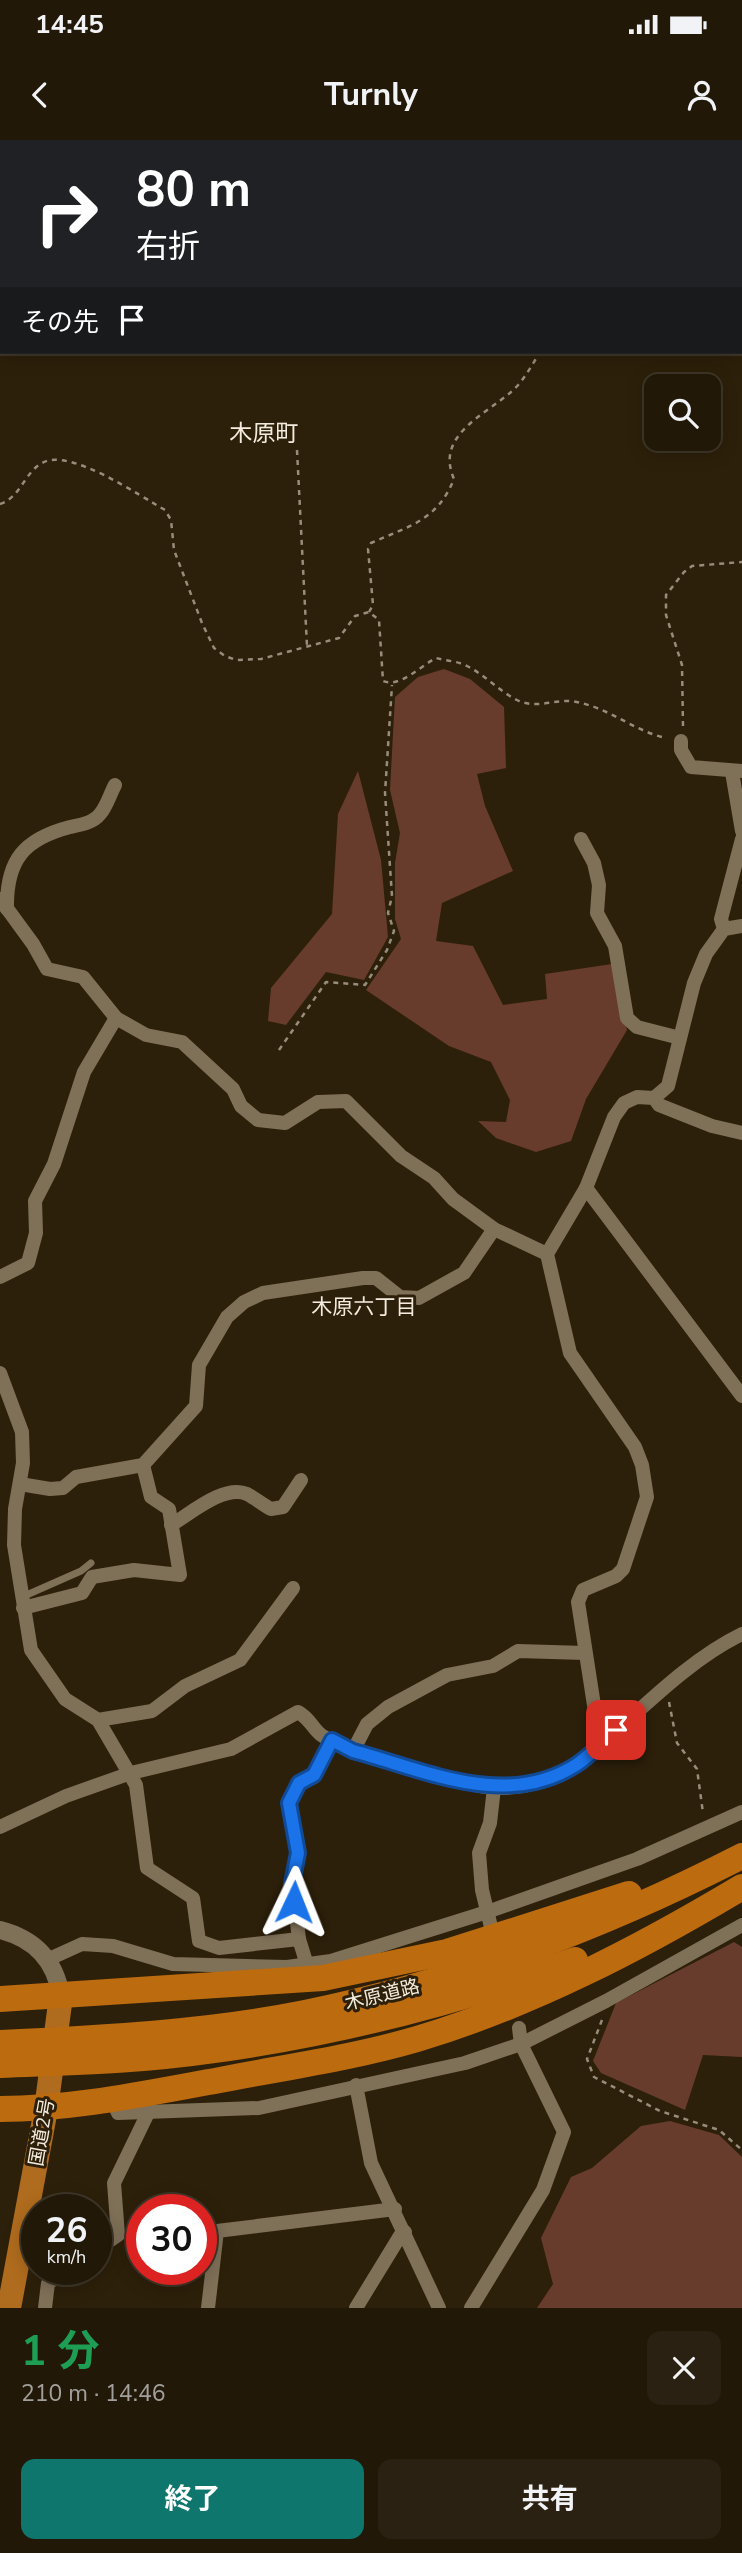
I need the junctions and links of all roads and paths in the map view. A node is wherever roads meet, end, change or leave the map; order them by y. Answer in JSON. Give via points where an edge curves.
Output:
{"nodes":[{"id":1,"x":539,"y":354,"type":"edge"},
{"id":2,"x":297,"y":450,"type":"dead end"},
{"id":3,"x":0,"y":504,"type":"edge"},
{"id":4,"x":742,"y":562,"type":"edge"},
{"id":5,"x":369,"y":612,"type":"junction"},
{"id":6,"x":307,"y":648,"type":"junction"},
{"id":7,"x":392,"y":685,"type":"junction"},
{"id":8,"x":681,"y":741,"type":"junction"},
{"id":9,"x":737,"y":772,"type":"edge"},
{"id":10,"x":115,"y":785,"type":"dead end"},
{"id":11,"x":742,"y":831,"type":"edge"},
{"id":12,"x":581,"y":839,"type":"dead end"},
{"id":13,"x":742,"y":839,"type":"edge"},
{"id":14,"x":3,"y":905,"type":"edge"},
{"id":15,"x":742,"y":926,"type":"edge"},
{"id":16,"x":724,"y":929,"type":"junction"},
{"id":17,"x":116,"y":1018,"type":"junction"},
{"id":18,"x":680,"y":1038,"type":"junction"},
{"id":19,"x":279,"y":1050,"type":"dead end"},
{"id":20,"x":654,"y":1098,"type":"junction"},
{"id":21,"x":742,"y":1133,"type":"edge"},
{"id":22,"x":586,"y":1188,"type":"junction"},
{"id":23,"x":494,"y":1229,"type":"junction"},
{"id":24,"x":547,"y":1254,"type":"junction"},
{"id":25,"x":0,"y":1277,"type":"edge"},
{"id":26,"x":0,"y":1373,"type":"edge"},
{"id":27,"x":742,"y":1396,"type":"edge"},
{"id":28,"x":143,"y":1465,"type":"junction"},
{"id":29,"x":301,"y":1480,"type":"dead end"},
{"id":30,"x":20,"y":1485,"type":"junction"},
{"id":31,"x":171,"y":1525,"type":"junction"},
{"id":32,"x":91,"y":1563,"type":"dead end"},
{"id":33,"x":293,"y":1588,"type":"dead end"},
{"id":34,"x":22,"y":1603,"type":"junction"},
{"id":35,"x":742,"y":1634,"type":"edge"},
{"id":36,"x":585,"y":1653,"type":"junction"},
{"id":37,"x":666,"y":1688,"type":"junction"},
{"id":38,"x":98,"y":1720,"type":"junction"},
{"id":39,"x":332,"y":1740,"type":"junction"},
{"id":40,"x":600,"y":1744,"type":"junction"},
{"id":41,"x":353,"y":1751,"type":"junction"},
{"id":42,"x":131,"y":1773,"type":"junction"},
{"id":43,"x":495,"y":1788,"type":"junction"},
{"id":44,"x":742,"y":1812,"type":"edge"},
{"id":45,"x":0,"y":1827,"type":"edge"},
{"id":46,"x":704,"y":1830,"type":"junction"},
{"id":47,"x":742,"y":1854,"type":"edge"},
{"id":48,"x":742,"y":1885,"type":"edge"},
{"id":49,"x":489,"y":1920,"type":"junction"},
{"id":50,"x":742,"y":1924,"type":"edge"},
{"id":51,"x":0,"y":1930,"type":"edge"},
{"id":52,"x":299,"y":1939,"type":"junction"},
{"id":53,"x":49,"y":1959,"type":"junction"},
{"id":54,"x":307,"y":1965,"type":"junction"},
{"id":55,"x":61,"y":1996,"type":"junction"},
{"id":56,"x":0,"y":1999,"type":"edge"},
{"id":57,"x":606,"y":2001,"type":"junction"},
{"id":58,"x":519,"y":2028,"type":"dead end"},
{"id":59,"x":0,"y":2043,"type":"edge"},
{"id":60,"x":522,"y":2044,"type":"junction"},
{"id":61,"x":105,"y":2049,"type":"junction"},
{"id":62,"x":0,"y":2065,"type":"edge"},
{"id":63,"x":356,"y":2085,"type":"junction"},
{"id":64,"x":112,"y":2099,"type":"junction"},
{"id":65,"x":0,"y":2109,"type":"edge"},
{"id":66,"x":46,"y":2109,"type":"junction"},
{"id":67,"x":148,"y":2113,"type":"junction"},
{"id":68,"x":742,"y":2150,"type":"edge"},
{"id":69,"x":395,"y":2209,"type":"junction"},
{"id":70,"x":405,"y":2232,"type":"junction"},
{"id":71,"x":112,"y":2239,"type":"edge"},
{"id":72,"x":48,"y":2285,"type":"edge"},
{"id":73,"x":9,"y":2308,"type":"edge"},
{"id":74,"x":46,"y":2308,"type":"edge"},
{"id":75,"x":208,"y":2308,"type":"edge"},
{"id":76,"x":356,"y":2308,"type":"edge"},
{"id":77,"x":439,"y":2308,"type":"edge"},
{"id":78,"x":471,"y":2308,"type":"edge"}],
"edges":[{"from":1,"to":5,"type":"path","via":[[513,390],[478,416],[449,447],[448,466],[454,479],[432,516],[371,543],[373,605]]},
{"from":2,"to":6,"type":"path"},
{"from":3,"to":6,"type":"path","via":[[14,498],[41,463],[54,460],[84,466],[165,510],[171,520],[174,550],[214,648],[236,660]]},
{"from":4,"to":8,"type":"path","via":[[692,566],[666,595],[666,615],[682,665]]},
{"from":5,"to":6,"type":"path","via":[[355,616],[339,638]]},
{"from":5,"to":7,"type":"path","via":[[379,620],[383,681]]},
{"from":7,"to":8,"type":"path","via":[[436,658],[466,665],[519,702],[545,705],[569,701],[591,706],[644,733]]},
{"from":7,"to":19,"type":"path","via":[[385,793],[392,896],[388,913],[394,931],[365,985],[326,982]]},
{"from":8,"to":9,"type":"street","via":[[691,767]]},
{"from":9,"to":11,"type":"street"},
{"from":10,"to":14,"type":"street","via":[[100,815],[43,834],[21,852]]},
{"from":12,"to":18,"type":"street","via":[[594,863],[599,885],[597,914],[615,946],[627,1018],[637,1027]]},
{"from":13,"to":16,"type":"street","via":[[721,919]]},
{"from":14,"to":17,"type":"street","via":[[47,969],[83,977]]},
{"from":15,"to":16,"type":"street"},
{"from":16,"to":18,"type":"street","via":[[706,954],[694,983]]},
{"from":17,"to":23,"type":"street","via":[[146,1035],[182,1042],[233,1088],[241,1106],[258,1120],[285,1123],[318,1102],[346,1101],[401,1156]]},
{"from":17,"to":25,"type":"street","via":[[84,1072],[54,1164],[35,1201],[36,1233],[29,1263]]},
{"from":18,"to":20,"type":"street","via":[[668,1086]]},
{"from":20,"to":21,"type":"street","via":[[659,1105]]},
{"from":20,"to":22,"type":"street","via":[[637,1097],[624,1103]]},
{"from":22,"to":24,"type":"street"},
{"from":22,"to":27,"type":"street"},
{"from":23,"to":24,"type":"street"},
{"from":23,"to":28,"type":"street","via":[[464,1273],[419,1298],[400,1297],[376,1279],[363,1278],[263,1293],[244,1302],[227,1317],[199,1364],[197,1406]]},
{"from":24,"to":36,"type":"street","via":[[570,1353],[635,1447],[647,1497],[623,1569],[583,1590],[578,1602]]},
{"from":26,"to":30,"type":"street","via":[[22,1432]]},
{"from":28,"to":30,"type":"street","via":[[76,1476],[64,1488]]},
{"from":28,"to":31,"type":"street","via":[[151,1497],[169,1509]]},
{"from":29,"to":31,"type":"street","via":[[283,1507],[271,1509],[245,1493],[232,1493]]},
{"from":30,"to":34,"type":"street","via":[[14,1545]]},
{"from":31,"to":34,"type":"street","via":[[180,1575],[142,1570],[92,1577],[82,1593]]},
{"from":32,"to":34,"type":"lane"},
{"from":33,"to":38,"type":"street","via":[[240,1660],[185,1686],[152,1711]]},
{"from":34,"to":38,"type":"street","via":[[31,1650],[65,1699]]},
{"from":35,"to":37,"type":"street"},
{"from":36,"to":40,"type":"street"},
{"from":36,"to":41,"type":"street","via":[[518,1651],[493,1666],[447,1675],[378,1715],[367,1724]]},
{"from":37,"to":40,"type":"street"},
{"from":37,"to":46,"type":"path","via":[[677,1743],[697,1769]]},
{"from":38,"to":42,"type":"street"},
{"from":39,"to":41,"type":"street"},
{"from":39,"to":42,"type":"street","via":[[298,1712],[231,1749]]},
{"from":39,"to":52,"type":"street","via":[[314,1775],[299,1783],[289,1803],[298,1853],[292,1883]]},
{"from":40,"to":43,"type":"street","via":[[576,1765],[544,1780]]},
{"from":41,"to":43,"type":"street"},
{"from":42,"to":45,"type":"street","via":[[66,1796]]},
{"from":42,"to":52,"type":"street","via":[[147,1868],[192,1898],[199,1941],[219,1948]]},
{"from":43,"to":49,"type":"street","via":[[480,1853]]},
{"from":44,"to":46,"type":"street"},
{"from":46,"to":49,"type":"street"},
{"from":47,"to":55,"type":"highway","via":[[566,1916],[387,1967],[323,1979]]},
{"from":47,"to":61,"type":"highway","name":"木原道路","via":[[578,1934],[486,1966],[304,2013]]},
{"from":48,"to":61,"type":"highway","name":"木原道路","via":[[587,1955],[491,1990],[397,2016],[206,2052]]},
{"from":48,"to":64,"type":"highway","via":[[592,1969],[417,2039]]},
{"from":49,"to":54,"type":"street"},
{"from":50,"to":57,"type":"street"},
{"from":51,"to":53,"type":"street","via":[[17,1934]]},
{"from":52,"to":54,"type":"street"},
{"from":53,"to":54,"type":"street","via":[[82,1944],[113,1946],[173,1964]]},
{"from":53,"to":55,"type":"street"},
{"from":55,"to":56,"type":"highway"},
{"from":55,"to":66,"type":"highway","name":"国道2号"},
{"from":57,"to":60,"type":"street"},
{"from":57,"to":68,"type":"path","via":[[587,2059],[594,2077],[660,2111],[719,2130]]},
{"from":58,"to":60,"type":"street"},
{"from":59,"to":61,"type":"highway","name":"木原道路"},
{"from":60,"to":63,"type":"street","via":[[465,2063]]},
{"from":60,"to":78,"type":"street","via":[[564,2132],[543,2189]]},
{"from":61,"to":62,"type":"highway","name":"木原道路"},
{"from":63,"to":67,"type":"street","via":[[259,2108]]},
{"from":63,"to":69,"type":"street","via":[[371,2163]]},
{"from":64,"to":66,"type":"highway"},
{"from":64,"to":67,"type":"street","via":[[118,2113]]},
{"from":65,"to":66,"type":"highway"},
{"from":66,"to":73,"type":"highway","name":"国道2号"},
{"from":67,"to":71,"type":"street","via":[[114,2183],[118,2235]]},
{"from":69,"to":70,"type":"street"},
{"from":69,"to":75,"type":"street","via":[[217,2231]]},
{"from":70,"to":76,"type":"street"},
{"from":70,"to":77,"type":"street"},
{"from":72,"to":74,"type":"street"}]}
